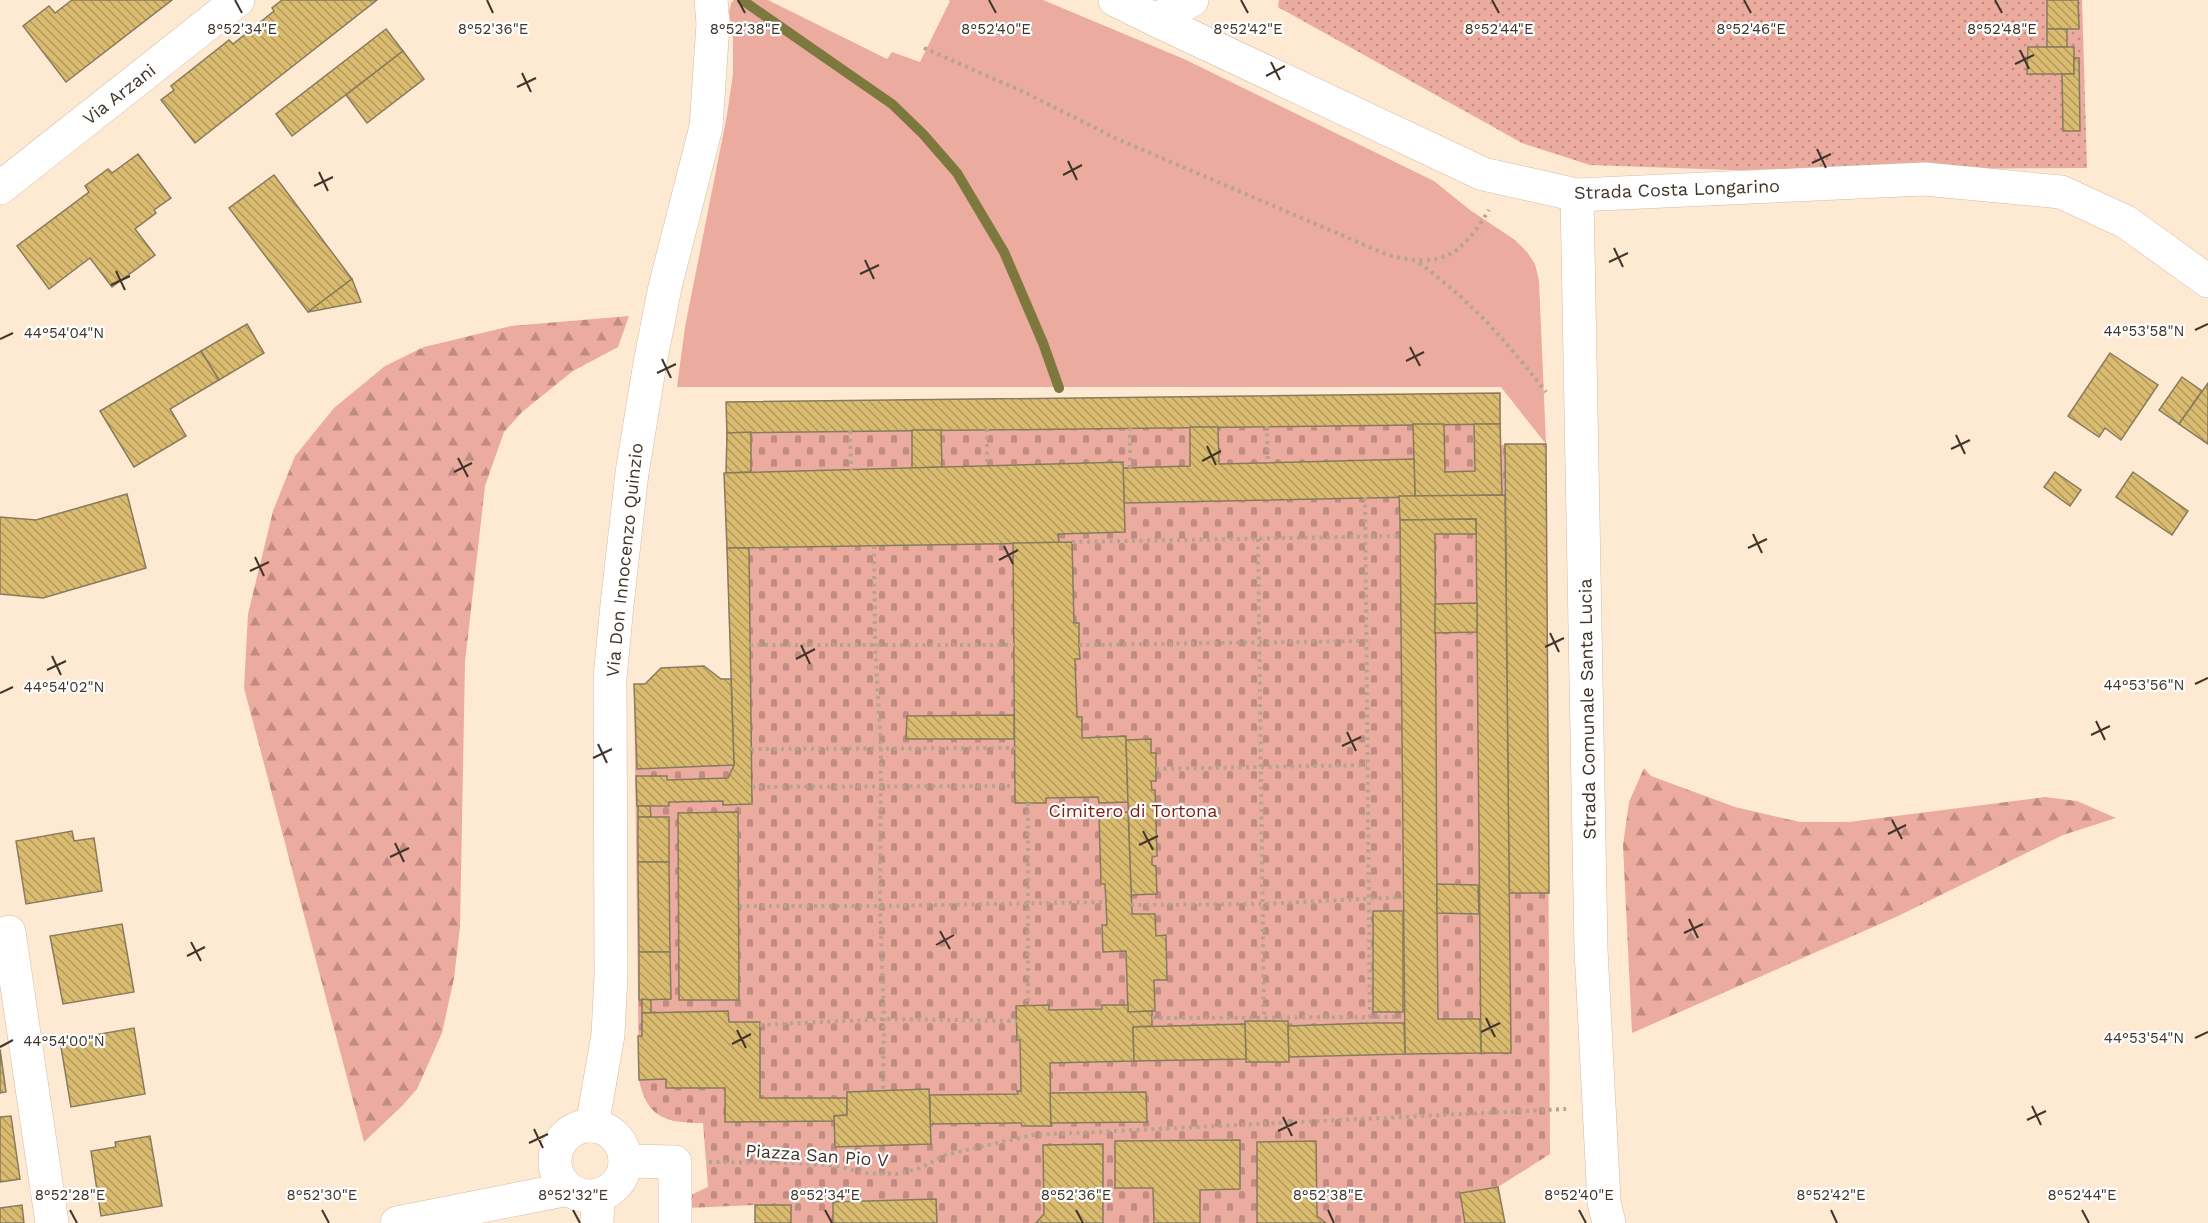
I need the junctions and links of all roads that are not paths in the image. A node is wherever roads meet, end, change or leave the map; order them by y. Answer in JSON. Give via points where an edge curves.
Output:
{"nodes":[{"id":1,"x":238,"y":0,"type":"edge"},
{"id":2,"x":711,"y":0,"type":"edge"},
{"id":3,"x":1114,"y":0,"type":"edge"},
{"id":4,"x":1192,"y":0,"type":"edge"},
{"id":5,"x":1156,"y":20,"type":"junction"},
{"id":6,"x":0,"y":188,"type":"edge"},
{"id":7,"x":1577,"y":195,"type":"junction"},
{"id":8,"x":2208,"y":281,"type":"edge"},
{"id":9,"x":9,"y":932,"type":"dead end"},
{"id":10,"x":592,"y":1126,"type":"junction"},
{"id":11,"x":625,"y":1161,"type":"junction"},
{"id":12,"x":587,"y":1203,"type":"edge"},
{"id":13,"x":52,"y":1223,"type":"edge"},
{"id":14,"x":397,"y":1223,"type":"edge"},
{"id":15,"x":675,"y":1223,"type":"edge"},
{"id":16,"x":1610,"y":1223,"type":"edge"}],
"edges":[{"from":1,"to":6,"type":"street","name":"Via Arzani"},
{"from":2,"to":10,"type":"street","name":"Via Don Innocenzo Quinzio","via":[[706,127],[650,363],[617,605],[610,678],[611,975],[608,1035]]},
{"from":3,"to":5,"type":"street","name":"Strada Costa Longarino"},
{"from":4,"to":5,"type":"street"},
{"from":5,"to":7,"type":"street","name":"Strada Costa Longarino","via":[[1483,174]]},
{"from":7,"to":8,"type":"street","name":"Strada Costa Longarino","via":[[1924,179],[2061,192],[2126,222]]},
{"from":7,"to":16,"type":"street","name":"Strada Comunale Santa Lucia","via":[[1590,938],[1604,1202]]},
{"from":9,"to":13,"type":"street"},
{"from":10,"to":11,"type":"street","via":[[602,1128],[619,1141]]},
{"from":10,"to":12,"type":"street","via":[[580,1127],[562,1139],[554,1160],[560,1181]]},
{"from":11,"to":12,"type":"street","via":[[618,1183]]},
{"from":11,"to":15,"type":"street","via":[[675,1162]]},
{"from":12,"to":14,"type":"street"}]}
